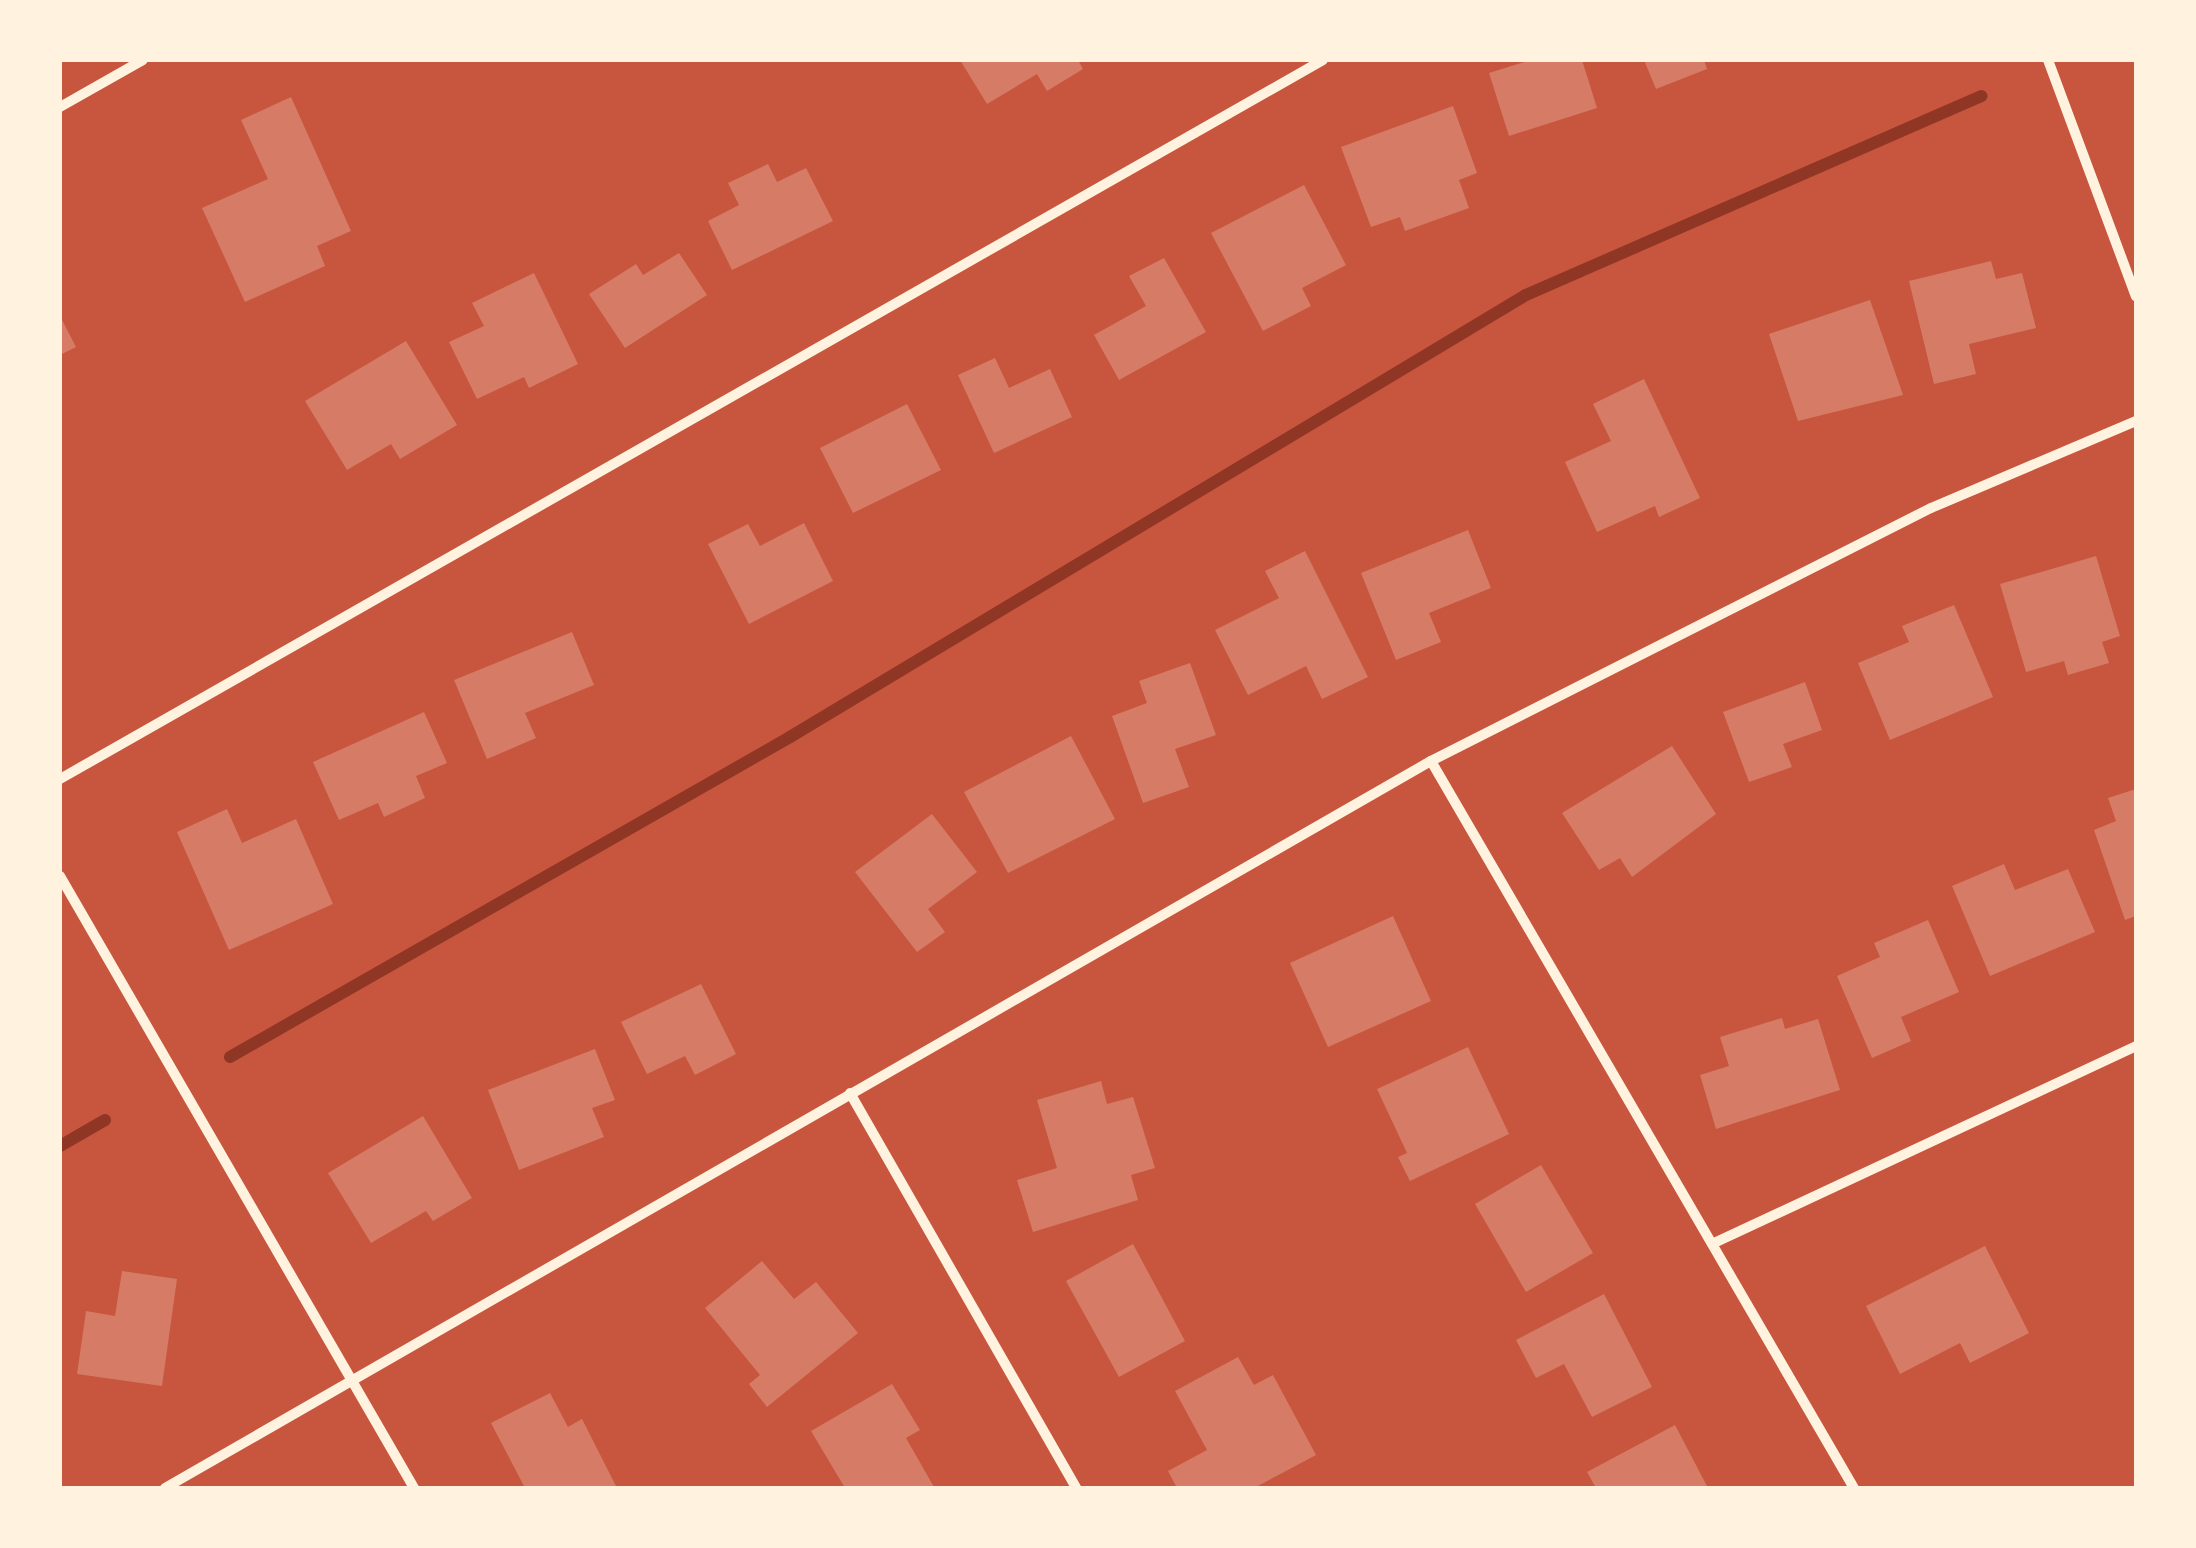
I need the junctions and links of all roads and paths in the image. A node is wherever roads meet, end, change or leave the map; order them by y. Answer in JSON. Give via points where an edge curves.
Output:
{"nodes":[{"id":1,"x":143,"y":60,"type":"edge"},
{"id":2,"x":1323,"y":60,"type":"edge"},
{"id":3,"x":2048,"y":60,"type":"edge"},
{"id":4,"x":60,"y":107,"type":"edge"},
{"id":5,"x":2136,"y":296,"type":"edge"},
{"id":6,"x":2136,"y":421,"type":"edge"},
{"id":7,"x":1431,"y":761,"type":"junction"},
{"id":8,"x":60,"y":779,"type":"edge"},
{"id":9,"x":60,"y":876,"type":"edge"},
{"id":10,"x":2136,"y":1046,"type":"edge"},
{"id":11,"x":850,"y":1093,"type":"junction"},
{"id":12,"x":1714,"y":1244,"type":"junction"},
{"id":13,"x":353,"y":1381,"type":"junction"},
{"id":14,"x":165,"y":1488,"type":"edge"},
{"id":15,"x":414,"y":1488,"type":"edge"},
{"id":16,"x":1076,"y":1488,"type":"edge"},
{"id":17,"x":1854,"y":1488,"type":"edge"}],
"edges":[{"from":1,"to":4,"type":"street"},
{"from":2,"to":8,"type":"street"},
{"from":3,"to":5,"type":"street"},
{"from":6,"to":7,"type":"street","via":[[1931,508]]},
{"from":7,"to":11,"type":"street"},
{"from":7,"to":12,"type":"street"},
{"from":9,"to":13,"type":"street"},
{"from":10,"to":12,"type":"street"},
{"from":11,"to":13,"type":"street"},
{"from":11,"to":16,"type":"street"},
{"from":12,"to":17,"type":"street"},
{"from":13,"to":14,"type":"street"},
{"from":13,"to":15,"type":"street"}]}
